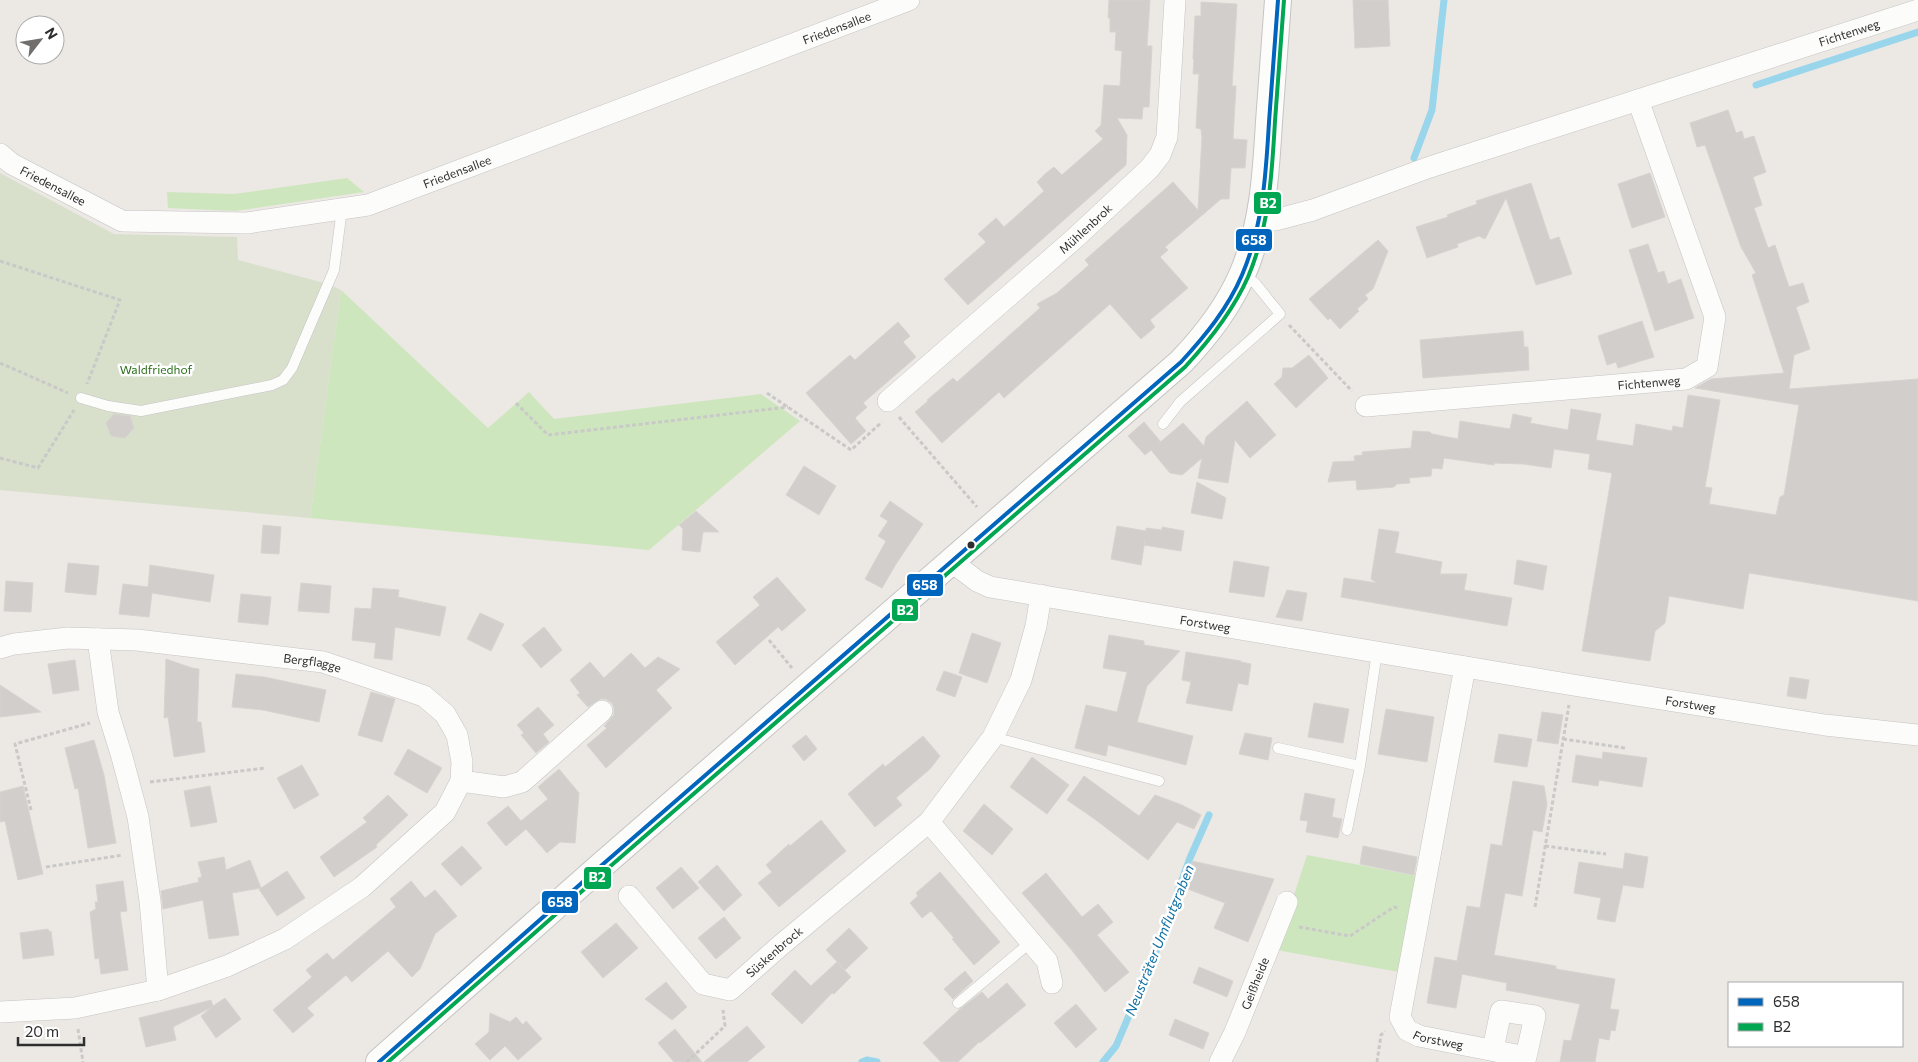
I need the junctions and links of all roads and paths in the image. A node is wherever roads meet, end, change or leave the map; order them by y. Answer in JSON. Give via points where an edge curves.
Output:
{"nodes":[{"id":1,"x":909,"y":0,"type":"edge"},
{"id":2,"x":1175,"y":0,"type":"edge"},
{"id":3,"x":1278,"y":0,"type":"edge"},
{"id":4,"x":1918,"y":10,"type":"edge"},
{"id":5,"x":1638,"y":100,"type":"junction"},
{"id":6,"x":0,"y":154,"type":"edge"},
{"id":7,"x":342,"y":209,"type":"junction"},
{"id":8,"x":1259,"y":221,"type":"junction"},
{"id":9,"x":0,"y":260,"type":"edge"},
{"id":10,"x":1242,"y":275,"type":"junction"},
{"id":11,"x":1280,"y":314,"type":"junction"},
{"id":12,"x":0,"y":363,"type":"edge"},
{"id":13,"x":766,"y":393,"type":"dead end"},
{"id":14,"x":81,"y":398,"type":"junction"},
{"id":15,"x":516,"y":403,"type":"dead end"},
{"id":16,"x":1366,"y":406,"type":"joint"},
{"id":17,"x":788,"y":407,"type":"junction"},
{"id":18,"x":890,"y":410,"type":"junction"},
{"id":19,"x":1163,"y":424,"type":"dead end"},
{"id":20,"x":0,"y":458,"type":"edge"},
{"id":21,"x":994,"y":525,"type":"junction"},
{"id":22,"x":952,"y":562,"type":"junction"},
{"id":23,"x":1041,"y":595,"type":"junction"},
{"id":24,"x":98,"y":640,"type":"junction"},
{"id":25,"x":769,"y":640,"type":"dead end"},
{"id":26,"x":0,"y":648,"type":"edge"},
{"id":27,"x":1377,"y":652,"type":"junction"},
{"id":28,"x":1465,"y":667,"type":"junction"},
{"id":29,"x":1573,"y":685,"type":"junction"},
{"id":30,"x":808,"y":687,"type":"junction"},
{"id":31,"x":602,"y":712,"type":"dead end"},
{"id":32,"x":110,"y":718,"type":"junction"},
{"id":33,"x":1918,"y":735,"type":"edge"},
{"id":34,"x":993,"y":737,"type":"junction"},
{"id":35,"x":1563,"y":739,"type":"junction"},
{"id":36,"x":1278,"y":748,"type":"dead end"},
{"id":37,"x":1625,"y":748,"type":"dead end"},
{"id":38,"x":1360,"y":766,"type":"junction"},
{"id":39,"x":266,"y":768,"type":"dead end"},
{"id":40,"x":461,"y":781,"type":"junction"},
{"id":41,"x":1159,"y":781,"type":"dead end"},
{"id":42,"x":130,"y":785,"type":"junction"},
{"id":43,"x":32,"y":810,"type":"dead end"},
{"id":44,"x":929,"y":822,"type":"junction"},
{"id":45,"x":1347,"y":830,"type":"dead end"},
{"id":46,"x":1545,"y":846,"type":"junction"},
{"id":47,"x":143,"y":852,"type":"junction"},
{"id":48,"x":1606,"y":854,"type":"dead end"},
{"id":49,"x":46,"y":868,"type":"dead end"},
{"id":50,"x":629,"y":896,"type":"dead end"},
{"id":51,"x":1287,"y":902,"type":"dead end"},
{"id":52,"x":1535,"y":907,"type":"dead end"},
{"id":53,"x":1420,"y":911,"type":"junction"},
{"id":54,"x":1278,"y":924,"type":"junction"},
{"id":55,"x":1031,"y":942,"type":"junction"},
{"id":56,"x":1052,"y":982,"type":"dead end"},
{"id":57,"x":720,"y":988,"type":"junction"},
{"id":58,"x":158,"y":990,"type":"junction"},
{"id":59,"x":958,"y":1003,"type":"dead end"},
{"id":60,"x":76,"y":1008,"type":"junction"},
{"id":61,"x":0,"y":1012,"type":"edge"},
{"id":62,"x":1487,"y":1048,"type":"dead end"},
{"id":63,"x":83,"y":1062,"type":"edge"},
{"id":64,"x":379,"y":1062,"type":"edge"},
{"id":65,"x":687,"y":1062,"type":"edge"},
{"id":66,"x":1220,"y":1062,"type":"edge"}],
"edges":[{"from":1,"to":7,"type":"street","name":"Friedensallee","via":[[368,205]]},
{"from":2,"to":18,"type":"street","name":"Mühlenbrok","via":[[1167,137],[1160,155],[1149,169]]},
{"from":3,"to":8,"type":"street"},
{"from":4,"to":5,"type":"street","name":"Fichtenweg"},
{"from":5,"to":8,"type":"street","name":"Fichtenweg","via":[[1430,167],[1313,210]]},
{"from":5,"to":16,"type":"street","name":"Fichtenweg","via":[[1715,317],[1707,367],[1686,380]]},
{"from":6,"to":7,"type":"street","name":"Friedensallee","via":[[12,164],[122,221],[247,223]]},
{"from":7,"to":14,"type":"lane","via":[[334,270],[284,380],[141,411]]},
{"from":8,"to":10,"type":"street"},
{"from":9,"to":14,"type":"path","via":[[120,300]]},
{"from":10,"to":11,"type":"lane","via":[[1255,283]]},
{"from":10,"to":21,"type":"street","via":[[1228,302],[1197,346]]},
{"from":11,"to":16,"type":"path"},
{"from":11,"to":19,"type":"lane","via":[[1180,402]]},
{"from":12,"to":14,"type":"path"},
{"from":13,"to":17,"type":"path"},
{"from":14,"to":20,"type":"path","via":[[38,468]]},
{"from":15,"to":17,"type":"path","via":[[548,435]]},
{"from":17,"to":18,"type":"path","via":[[851,450]]},
{"from":18,"to":21,"type":"path"},
{"from":21,"to":22,"type":"street"},
{"from":22,"to":23,"type":"street","name":"Forstweg","via":[[990,587]]},
{"from":22,"to":30,"type":"street"},
{"from":23,"to":27,"type":"street","name":"Forstweg"},
{"from":23,"to":34,"type":"street","name":"Süskenbrock","via":[[1021,680]]},
{"from":24,"to":26,"type":"street","name":"Bergflagge","via":[[68,638]]},
{"from":24,"to":32,"type":"street"},
{"from":24,"to":40,"type":"street","name":"Bergflagge","via":[[137,640],[323,662],[424,696],[445,714],[457,735],[462,762]]},
{"from":25,"to":30,"type":"path"},
{"from":27,"to":28,"type":"street","name":"Forstweg"},
{"from":27,"to":38,"type":"lane"},
{"from":28,"to":29,"type":"street","name":"Forstweg"},
{"from":28,"to":53,"type":"street","name":"Forstweg"},
{"from":29,"to":33,"type":"street","name":"Forstweg","via":[[1825,725]]},
{"from":29,"to":35,"type":"path"},
{"from":30,"to":64,"type":"street"},
{"from":31,"to":40,"type":"street","via":[[522,782],[504,788]]},
{"from":32,"to":42,"type":"street"},
{"from":32,"to":43,"type":"path","via":[[15,744]]},
{"from":34,"to":41,"type":"lane"},
{"from":34,"to":44,"type":"street","name":"Süskenbrock"},
{"from":35,"to":37,"type":"path"},
{"from":35,"to":46,"type":"path"},
{"from":36,"to":38,"type":"lane"},
{"from":38,"to":45,"type":"lane"},
{"from":39,"to":42,"type":"path"},
{"from":40,"to":58,"type":"street","name":"Bergflagge","via":[[445,812],[376,875],[332,908],[285,939],[235,962]]},
{"from":42,"to":47,"type":"street"},
{"from":44,"to":55,"type":"street"},
{"from":44,"to":57,"type":"street","name":"Süskenbrock","via":[[730,990]]},
{"from":46,"to":48,"type":"path"},
{"from":46,"to":52,"type":"path"},
{"from":47,"to":49,"type":"path"},
{"from":47,"to":58,"type":"street"},
{"from":50,"to":57,"type":"street","via":[[703,984]]},
{"from":51,"to":54,"type":"street","name":"Geißheide"},
{"from":53,"to":54,"type":"path","via":[[1394,907],[1350,936]]},
{"from":53,"to":62,"type":"street","name":"Forstweg","via":[[1400,1017],[1407,1030],[1419,1036]]},
{"from":54,"to":66,"type":"street","name":"Geißheide","via":[[1236,1032]]},
{"from":55,"to":56,"type":"street","via":[[1047,962]]},
{"from":55,"to":59,"type":"lane"},
{"from":57,"to":65,"type":"path","via":[[725,1026]]},
{"from":58,"to":60,"type":"street","name":"Bergflagge"},
{"from":60,"to":61,"type":"street","name":"Bergflagge"},
{"from":60,"to":63,"type":"path"}]}
